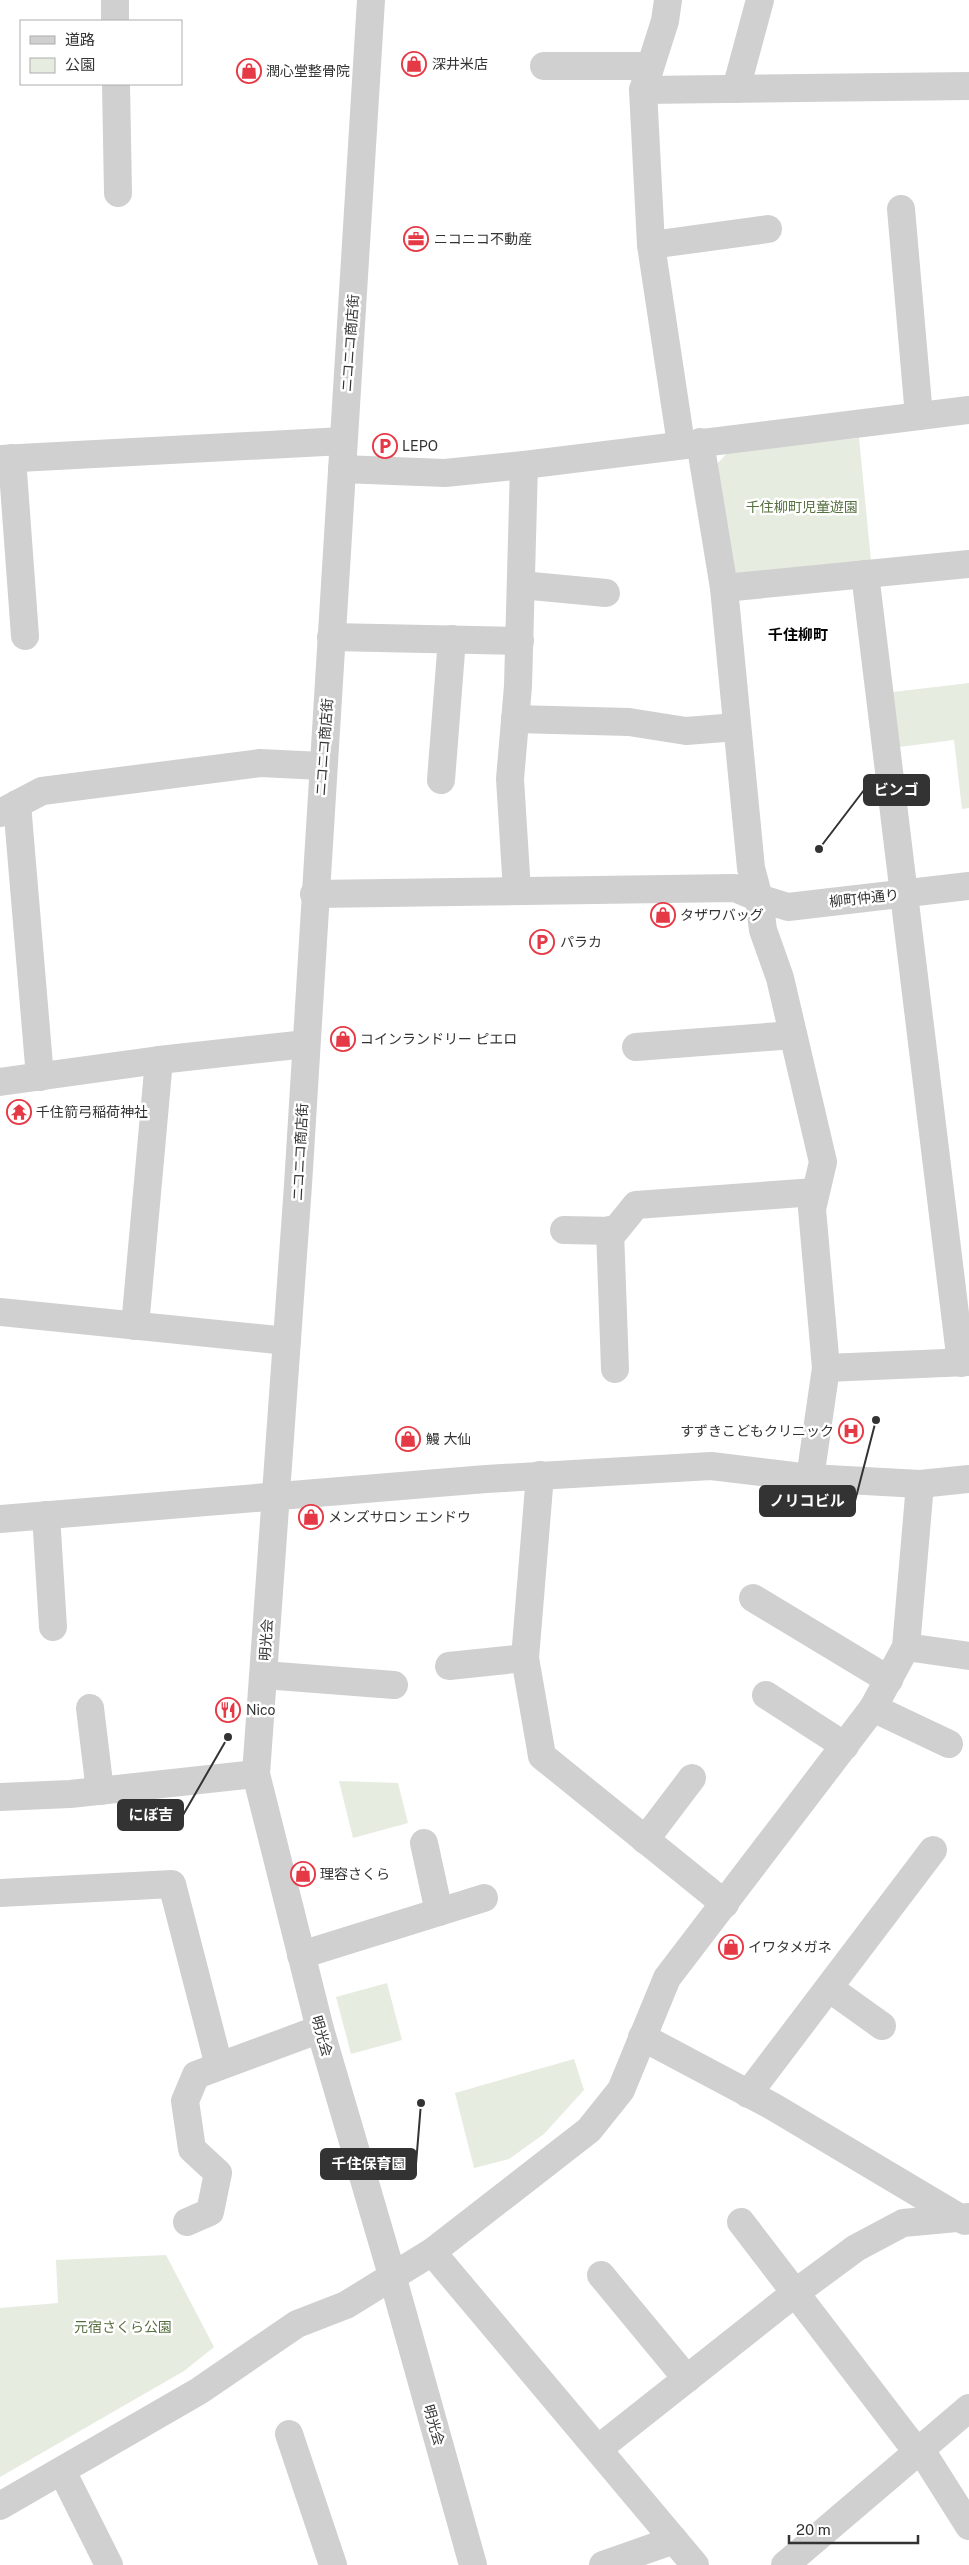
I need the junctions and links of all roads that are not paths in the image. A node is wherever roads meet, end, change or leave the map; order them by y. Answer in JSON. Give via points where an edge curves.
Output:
{"nodes":[{"id":1,"x":115,"y":0,"type":"edge"},
{"id":2,"x":371,"y":0,"type":"edge"},
{"id":3,"x":668,"y":0,"type":"edge"},
{"id":4,"x":760,"y":0,"type":"edge"},
{"id":5,"x":115,"y":20,"type":"edge"},
{"id":6,"x":544,"y":66,"type":"dead end"},
{"id":7,"x":646,"y":78,"type":"junction"},
{"id":8,"x":116,"y":85,"type":"edge"},
{"id":9,"x":969,"y":86,"type":"edge"},
{"id":10,"x":736,"y":89,"type":"junction"},
{"id":11,"x":118,"y":193,"type":"dead end"},
{"id":12,"x":901,"y":209,"type":"dead end"},
{"id":13,"x":768,"y":229,"type":"dead end"},
{"id":14,"x":651,"y":245,"type":"junction"},
{"id":15,"x":969,"y":410,"type":"edge"},
{"id":16,"x":919,"y":416,"type":"junction"},
{"id":17,"x":343,"y":442,"type":"junction"},
{"id":18,"x":690,"y":443,"type":"junction"},
{"id":19,"x":6,"y":459,"type":"edge"},
{"id":20,"x":524,"y":465,"type":"junction"},
{"id":21,"x":342,"y":469,"type":"junction"},
{"id":22,"x":969,"y":564,"type":"edge"},
{"id":23,"x":865,"y":574,"type":"junction"},
{"id":24,"x":521,"y":585,"type":"junction"},
{"id":25,"x":724,"y":588,"type":"junction"},
{"id":26,"x":606,"y":593,"type":"dead end"},
{"id":27,"x":25,"y":636,"type":"dead end"},
{"id":28,"x":331,"y":637,"type":"junction"},
{"id":29,"x":452,"y":639,"type":"junction"},
{"id":30,"x":520,"y":640,"type":"junction"},
{"id":31,"x":515,"y":719,"type":"junction"},
{"id":32,"x":737,"y":728,"type":"junction"},
{"id":33,"x":322,"y":766,"type":"junction"},
{"id":34,"x":441,"y":780,"type":"dead end"},
{"id":35,"x":9,"y":808,"type":"edge"},
{"id":36,"x":969,"y":886,"type":"edge"},
{"id":37,"x":517,"y":891,"type":"junction"},
{"id":38,"x":314,"y":894,"type":"junction"},
{"id":39,"x":906,"y":894,"type":"junction"},
{"id":40,"x":759,"y":898,"type":"junction"},
{"id":41,"x":793,"y":1035,"type":"junction"},
{"id":42,"x":306,"y":1044,"type":"junction"},
{"id":43,"x":636,"y":1046,"type":"dead end"},
{"id":44,"x":158,"y":1060,"type":"junction"},
{"id":45,"x":40,"y":1077,"type":"junction"},
{"id":46,"x":0,"y":1082,"type":"edge"},
{"id":47,"x":815,"y":1192,"type":"junction"},
{"id":48,"x":564,"y":1230,"type":"dead end"},
{"id":49,"x":610,"y":1230,"type":"junction"},
{"id":50,"x":0,"y":1312,"type":"edge"},
{"id":51,"x":135,"y":1326,"type":"junction"},
{"id":52,"x":288,"y":1341,"type":"junction"},
{"id":53,"x":965,"y":1362,"type":"edge"},
{"id":54,"x":826,"y":1368,"type":"junction"},
{"id":55,"x":615,"y":1369,"type":"dead end"},
{"id":56,"x":540,"y":1475,"type":"junction"},
{"id":57,"x":810,"y":1478,"type":"junction"},
{"id":58,"x":969,"y":1479,"type":"edge"},
{"id":59,"x":920,"y":1484,"type":"junction"},
{"id":60,"x":277,"y":1495,"type":"junction"},
{"id":61,"x":46,"y":1515,"type":"junction"},
{"id":62,"x":0,"y":1519,"type":"edge"},
{"id":63,"x":752,"y":1598,"type":"dead end"},
{"id":64,"x":53,"y":1627,"type":"dead end"},
{"id":65,"x":906,"y":1647,"type":"junction"},
{"id":66,"x":969,"y":1656,"type":"edge"},
{"id":67,"x":525,"y":1658,"type":"junction"},
{"id":68,"x":449,"y":1666,"type":"dead end"},
{"id":69,"x":264,"y":1675,"type":"junction"},
{"id":70,"x":889,"y":1680,"type":"junction"},
{"id":71,"x":394,"y":1684,"type":"dead end"},
{"id":72,"x":766,"y":1695,"type":"dead end"},
{"id":73,"x":90,"y":1708,"type":"dead end"},
{"id":74,"x":873,"y":1708,"type":"junction"},
{"id":75,"x":949,"y":1744,"type":"dead end"},
{"id":76,"x":845,"y":1746,"type":"junction"},
{"id":77,"x":256,"y":1774,"type":"junction"},
{"id":78,"x":692,"y":1778,"type":"dead end"},
{"id":79,"x":100,"y":1791,"type":"junction"},
{"id":80,"x":0,"y":1797,"type":"edge"},
{"id":81,"x":645,"y":1840,"type":"junction"},
{"id":82,"x":424,"y":1843,"type":"dead end"},
{"id":83,"x":933,"y":1850,"type":"dead end"},
{"id":84,"x":0,"y":1893,"type":"edge"},
{"id":85,"x":484,"y":1898,"type":"dead end"},
{"id":86,"x":725,"y":1904,"type":"junction"},
{"id":87,"x":439,"y":1912,"type":"junction"},
{"id":88,"x":301,"y":1955,"type":"junction"},
{"id":89,"x":829,"y":1988,"type":"junction"},
{"id":90,"x":882,"y":2026,"type":"dead end"},
{"id":91,"x":320,"y":2029,"type":"junction"},
{"id":92,"x":642,"y":2038,"type":"junction"},
{"id":93,"x":219,"y":2066,"type":"junction"},
{"id":94,"x":748,"y":2094,"type":"junction"},
{"id":95,"x":967,"y":2221,"type":"edge"},
{"id":96,"x":187,"y":2222,"type":"dead end"},
{"id":97,"x":741,"y":2222,"type":"dead end"},
{"id":98,"x":432,"y":2252,"type":"junction"},
{"id":99,"x":392,"y":2275,"type":"junction"},
{"id":100,"x":600,"y":2275,"type":"dead end"},
{"id":101,"x":795,"y":2293,"type":"junction"},
{"id":102,"x":687,"y":2379,"type":"junction"},
{"id":103,"x":969,"y":2408,"type":"edge"},
{"id":104,"x":289,"y":2434,"type":"dead end"},
{"id":105,"x":598,"y":2449,"type":"junction"},
{"id":106,"x":918,"y":2450,"type":"junction"},
{"id":107,"x":62,"y":2471,"type":"junction"},
{"id":108,"x":0,"y":2506,"type":"edge"},
{"id":109,"x":969,"y":2526,"type":"edge"},
{"id":110,"x":674,"y":2540,"type":"junction"},
{"id":111,"x":109,"y":2565,"type":"edge"},
{"id":112,"x":333,"y":2565,"type":"edge"},
{"id":113,"x":474,"y":2565,"type":"edge"},
{"id":114,"x":603,"y":2565,"type":"edge"},
{"id":115,"x":695,"y":2565,"type":"edge"},
{"id":116,"x":785,"y":2565,"type":"edge"}],
"edges":[{"from":1,"to":5,"type":"street"},
{"from":2,"to":17,"type":"street","name":"ニコニコ商店街"},
{"from":3,"to":7,"type":"street","via":[[665,21]]},
{"from":4,"to":10,"type":"street"},
{"from":6,"to":7,"type":"street"},
{"from":7,"to":10,"type":"street"},
{"from":7,"to":14,"type":"street"},
{"from":8,"to":11,"type":"street"},
{"from":9,"to":10,"type":"street"},
{"from":12,"to":16,"type":"street"},
{"from":13,"to":14,"type":"street"},
{"from":14,"to":18,"type":"street"},
{"from":15,"to":16,"type":"street"},
{"from":16,"to":18,"type":"street"},
{"from":17,"to":19,"type":"street"},
{"from":17,"to":21,"type":"street","name":"ニコニコ商店街"},
{"from":18,"to":20,"type":"street"},
{"from":18,"to":25,"type":"street"},
{"from":19,"to":27,"type":"street"},
{"from":20,"to":21,"type":"street","via":[[445,473]]},
{"from":20,"to":24,"type":"street"},
{"from":21,"to":28,"type":"street","name":"ニコニコ商店街"},
{"from":22,"to":23,"type":"street"},
{"from":23,"to":25,"type":"street"},
{"from":23,"to":39,"type":"street"},
{"from":24,"to":26,"type":"street"},
{"from":24,"to":30,"type":"street"},
{"from":25,"to":32,"type":"street"},
{"from":28,"to":29,"type":"street"},
{"from":28,"to":33,"type":"street","name":"ニコニコ商店街"},
{"from":29,"to":30,"type":"street"},
{"from":29,"to":34,"type":"street"},
{"from":30,"to":31,"type":"street"},
{"from":31,"to":32,"type":"street","via":[[629,722],[686,731]]},
{"from":31,"to":37,"type":"street","via":[[510,779]]},
{"from":32,"to":40,"type":"street","via":[[751,868]]},
{"from":33,"to":35,"type":"street","via":[[260,763],[181,772],[42,791]]},
{"from":33,"to":38,"type":"street","name":"ニコニコ商店街"},
{"from":35,"to":45,"type":"street"},
{"from":36,"to":39,"type":"street","name":"柳町仲通り"},
{"from":37,"to":38,"type":"street","name":"柳町仲通り"},
{"from":37,"to":40,"type":"street","name":"柳町仲通り","via":[[735,888]]},
{"from":38,"to":42,"type":"street","name":"ニコニコ商店街"},
{"from":39,"to":40,"type":"street","name":"柳町仲通り","via":[[788,907]]},
{"from":39,"to":53,"type":"street"},
{"from":40,"to":41,"type":"street","via":[[763,930],[780,978]]},
{"from":41,"to":43,"type":"street"},
{"from":41,"to":47,"type":"street","via":[[823,1162]]},
{"from":42,"to":44,"type":"street"},
{"from":42,"to":52,"type":"street","name":"ニコニコ商店街"},
{"from":44,"to":45,"type":"street"},
{"from":44,"to":51,"type":"street"},
{"from":45,"to":46,"type":"street"},
{"from":47,"to":49,"type":"street","via":[[636,1204],[615,1231]]},
{"from":47,"to":54,"type":"street","via":[[812,1209]]},
{"from":48,"to":49,"type":"street"},
{"from":49,"to":55,"type":"street"},
{"from":50,"to":51,"type":"street"},
{"from":51,"to":52,"type":"street"},
{"from":52,"to":60,"type":"street","name":"ニコニコ商店街"},
{"from":53,"to":54,"type":"street"},
{"from":54,"to":57,"type":"street"},
{"from":56,"to":57,"type":"street","via":[[710,1466]]},
{"from":56,"to":60,"type":"street"},
{"from":56,"to":67,"type":"street"},
{"from":57,"to":59,"type":"street"},
{"from":58,"to":59,"type":"street"},
{"from":59,"to":65,"type":"street"},
{"from":60,"to":61,"type":"street"},
{"from":60,"to":69,"type":"street","name":"明光会"},
{"from":61,"to":62,"type":"street"},
{"from":61,"to":64,"type":"street"},
{"from":63,"to":70,"type":"street"},
{"from":65,"to":66,"type":"street"},
{"from":65,"to":70,"type":"street"},
{"from":67,"to":68,"type":"street"},
{"from":67,"to":81,"type":"street","via":[[542,1756]]},
{"from":69,"to":71,"type":"street"},
{"from":69,"to":77,"type":"street","name":"明光会"},
{"from":70,"to":74,"type":"street"},
{"from":72,"to":76,"type":"street"},
{"from":73,"to":79,"type":"street"},
{"from":74,"to":75,"type":"street"},
{"from":74,"to":76,"type":"street"},
{"from":76,"to":86,"type":"street"},
{"from":77,"to":79,"type":"street"},
{"from":77,"to":88,"type":"street","name":"明光会"},
{"from":78,"to":81,"type":"street"},
{"from":79,"to":80,"type":"street"},
{"from":81,"to":86,"type":"street"},
{"from":82,"to":87,"type":"street"},
{"from":83,"to":89,"type":"street"},
{"from":84,"to":93,"type":"street","via":[[172,1884]]},
{"from":85,"to":87,"type":"street"},
{"from":86,"to":92,"type":"street","via":[[668,1978]]},
{"from":87,"to":88,"type":"street"},
{"from":88,"to":91,"type":"street","name":"明光会"},
{"from":89,"to":90,"type":"street"},
{"from":89,"to":94,"type":"street"},
{"from":91,"to":93,"type":"street"},
{"from":91,"to":99,"type":"street","name":"明光会"},
{"from":92,"to":94,"type":"street"},
{"from":92,"to":98,"type":"street","via":[[621,2090],[589,2130]]},
{"from":93,"to":96,"type":"street","via":[[196,2075],[185,2101],[192,2148],[218,2173],[210,2212]]},
{"from":94,"to":95,"type":"street"},
{"from":95,"to":101,"type":"street","via":[[903,2223],[856,2248]]},
{"from":97,"to":101,"type":"street"},
{"from":98,"to":99,"type":"street"},
{"from":98,"to":105,"type":"street"},
{"from":99,"to":107,"type":"street","via":[[346,2305],[297,2324],[199,2391]]},
{"from":99,"to":113,"type":"street","name":"明光会"},
{"from":100,"to":102,"type":"street"},
{"from":101,"to":102,"type":"street"},
{"from":101,"to":106,"type":"street"},
{"from":102,"to":105,"type":"street"},
{"from":103,"to":106,"type":"street"},
{"from":104,"to":112,"type":"street"},
{"from":105,"to":110,"type":"street"},
{"from":106,"to":109,"type":"street"},
{"from":106,"to":116,"type":"street"},
{"from":107,"to":108,"type":"street"},
{"from":107,"to":111,"type":"street"},
{"from":110,"to":114,"type":"street"},
{"from":110,"to":115,"type":"street"}]}
